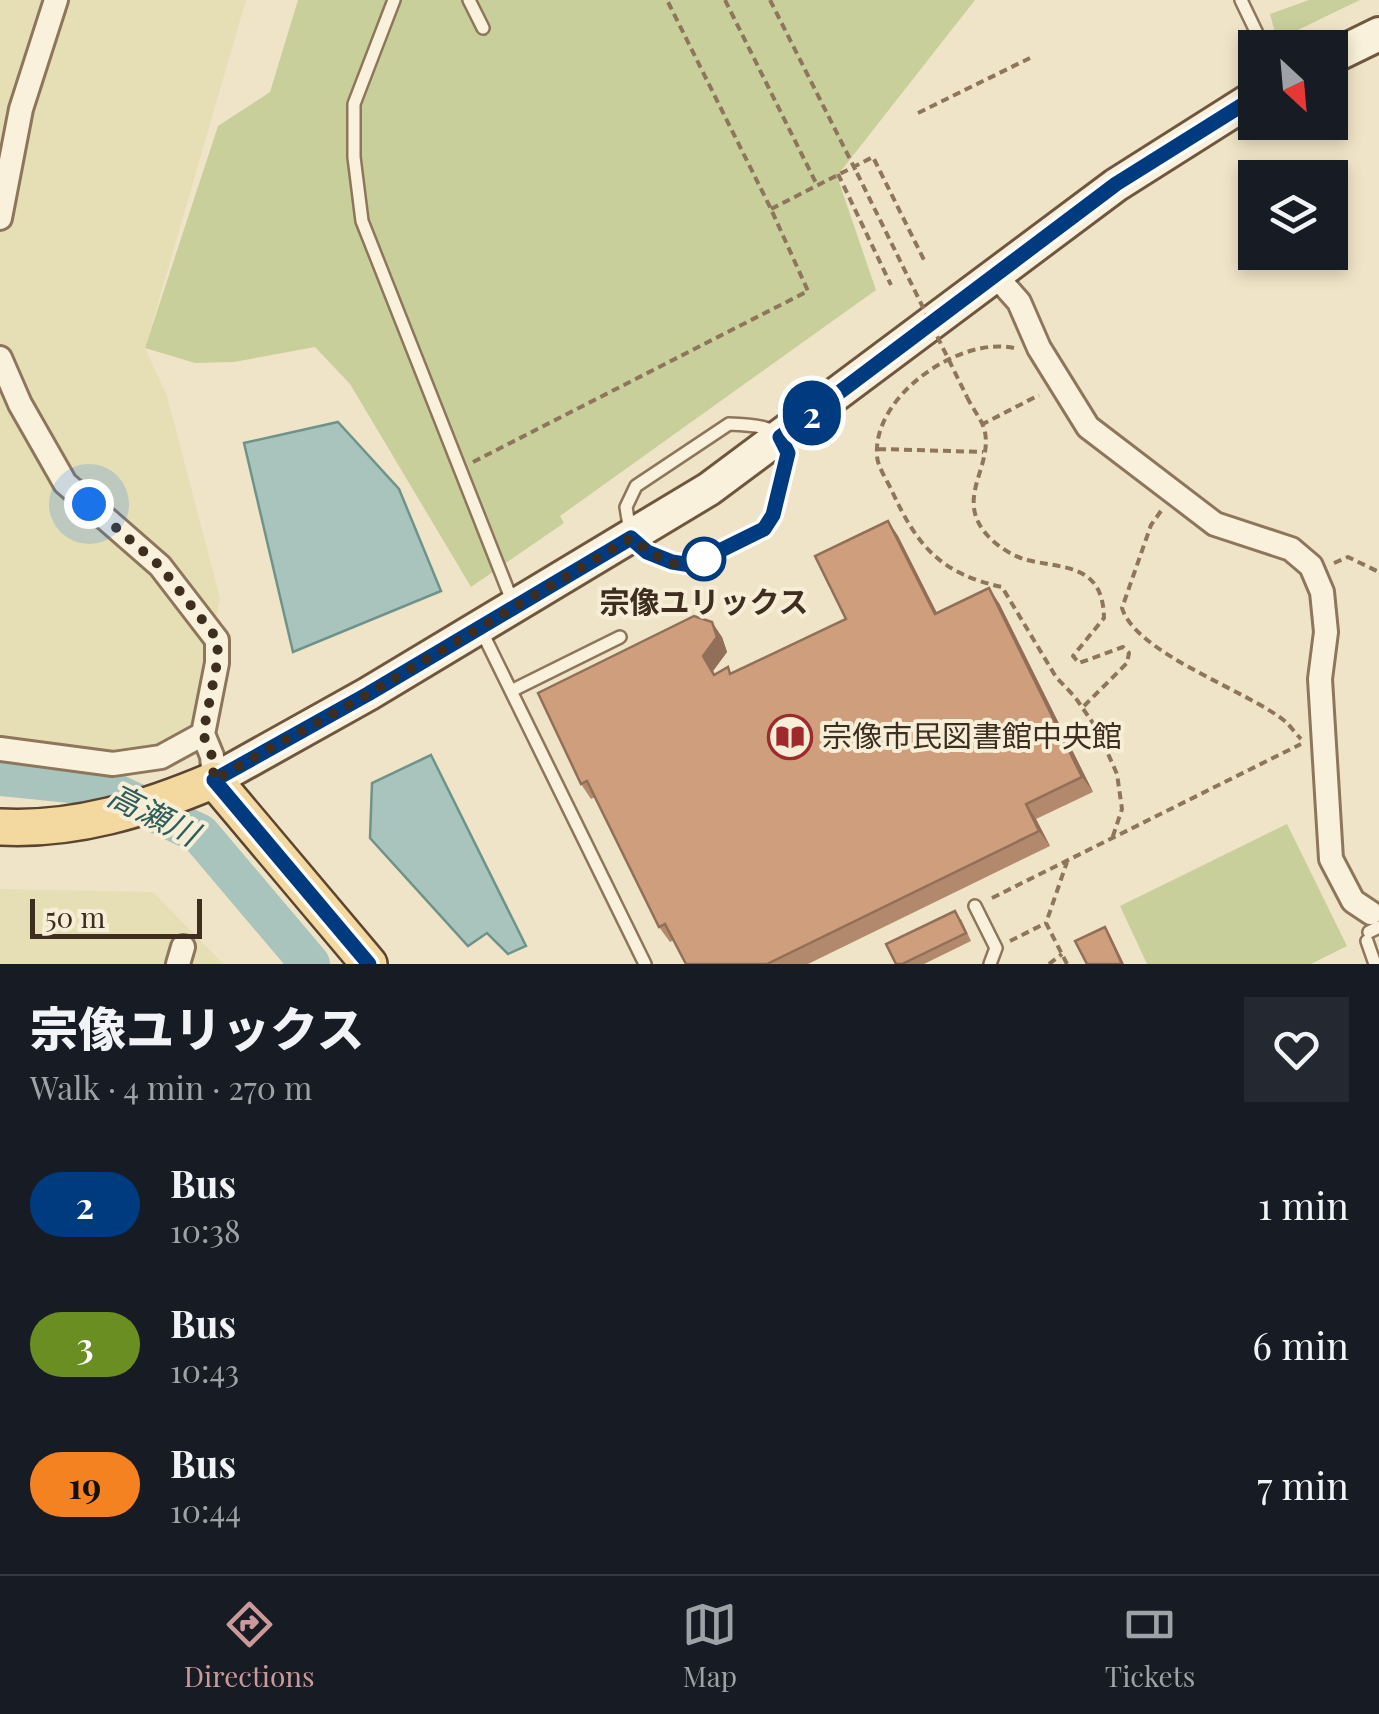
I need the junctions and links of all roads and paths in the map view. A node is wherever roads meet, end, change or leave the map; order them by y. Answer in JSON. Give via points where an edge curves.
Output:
{"nodes":[{"id":1,"x":56,"y":0,"type":"edge"},
{"id":2,"x":394,"y":0,"type":"edge"},
{"id":3,"x":468,"y":0,"type":"edge"},
{"id":4,"x":667,"y":0,"type":"edge"},
{"id":5,"x":725,"y":0,"type":"edge"},
{"id":6,"x":770,"y":0,"type":"edge"},
{"id":7,"x":1241,"y":0,"type":"edge"},
{"id":8,"x":483,"y":28,"type":"dead end"},
{"id":9,"x":1255,"y":30,"type":"edge"},
{"id":10,"x":1379,"y":34,"type":"edge"},
{"id":11,"x":1348,"y":49,"type":"edge"},
{"id":12,"x":1030,"y":58,"type":"dead end"},
{"id":13,"x":1238,"y":108,"type":"edge"},
{"id":14,"x":918,"y":113,"type":"dead end"},
{"id":15,"x":854,"y":166,"type":"junction"},
{"id":16,"x":838,"y":174,"type":"junction"},
{"id":17,"x":817,"y":185,"type":"junction"},
{"id":18,"x":770,"y":209,"type":"junction"},
{"id":19,"x":0,"y":218,"type":"edge"},
{"id":20,"x":925,"y":262,"type":"dead end"},
{"id":21,"x":994,"y":274,"type":"junction"},
{"id":22,"x":891,"y":285,"type":"dead end"},
{"id":23,"x":1044,"y":355,"type":"junction"},
{"id":24,"x":0,"y":358,"type":"edge"},
{"id":25,"x":1062,"y":384,"type":"junction"},
{"id":26,"x":981,"y":425,"type":"junction"},
{"id":27,"x":780,"y":437,"type":"junction"},
{"id":28,"x":878,"y":449,"type":"junction"},
{"id":29,"x":984,"y":452,"type":"junction"},
{"id":30,"x":460,"y":469,"type":"junction"},
{"id":31,"x":1174,"y":492,"type":"junction"},
{"id":32,"x":631,"y":538,"type":"junction"},
{"id":33,"x":1314,"y":572,"type":"junction"},
{"id":34,"x":1379,"y":572,"type":"edge"},
{"id":35,"x":514,"y":607,"type":"junction"},
{"id":36,"x":480,"y":628,"type":"junction"},
{"id":37,"x":620,"y":636,"type":"dead end"},
{"id":38,"x":511,"y":691,"type":"junction"},
{"id":39,"x":1083,"y":708,"type":"junction"},
{"id":40,"x":203,"y":734,"type":"junction"},
{"id":41,"x":0,"y":749,"type":"edge"},
{"id":42,"x":214,"y":780,"type":"junction"},
{"id":43,"x":0,"y":827,"type":"edge"},
{"id":44,"x":1112,"y":839,"type":"junction"},
{"id":45,"x":1067,"y":861,"type":"junction"},
{"id":46,"x":974,"y":906,"type":"joint"},
{"id":47,"x":1046,"y":924,"type":"junction"},
{"id":48,"x":1372,"y":928,"type":"edge"},
{"id":49,"x":996,"y":948,"type":"junction"},
{"id":50,"x":1062,"y":954,"type":"junction"},
{"id":51,"x":369,"y":964,"type":"edge"},
{"id":52,"x":646,"y":964,"type":"edge"},
{"id":53,"x":990,"y":964,"type":"edge"},
{"id":54,"x":1049,"y":964,"type":"edge"},
{"id":55,"x":1067,"y":964,"type":"edge"},
{"id":56,"x":1375,"y":964,"type":"edge"}],
"edges":[{"from":1,"to":19,"type":"street","via":[[21,109]]},
{"from":2,"to":30,"type":"lane","via":[[354,104],[357,192],[362,221]]},
{"from":3,"to":8,"type":"lane"},
{"from":4,"to":18,"type":"path"},
{"from":5,"to":17,"type":"path"},
{"from":6,"to":15,"type":"path"},
{"from":7,"to":9,"type":"lane"},
{"from":10,"to":11,"type":"street"},
{"from":12,"to":14,"type":"path"},
{"from":13,"to":21,"type":"street","via":[[1116,184]]},
{"from":15,"to":16,"type":"path"},
{"from":15,"to":20,"type":"path","via":[[873,157]]},
{"from":15,"to":26,"type":"path","bridge":true},
{"from":16,"to":17,"type":"path"},
{"from":16,"to":22,"type":"path"},
{"from":17,"to":18,"type":"path"},
{"from":18,"to":30,"type":"path","via":[[808,292]]},
{"from":21,"to":23,"type":"street","via":[[1019,302]]},
{"from":21,"to":27,"type":"street"},
{"from":23,"to":25,"type":"street"},
{"from":23,"to":28,"type":"path","via":[[1004,346],[972,348],[930,370],[893,404]]},
{"from":24,"to":40,"type":"street","via":[[66,483],[160,566],[218,640]]},
{"from":25,"to":26,"type":"path"},
{"from":25,"to":31,"type":"street","via":[[1088,427]]},
{"from":26,"to":29,"type":"path"},
{"from":27,"to":32,"type":"street"},
{"from":27,"to":32,"type":"lane","via":[[788,453],[764,529],[691,565],[647,552]]},
{"from":28,"to":29,"type":"path"},
{"from":28,"to":39,"type":"path","via":[[876,457],[919,541],[945,567],[1002,587],[1056,677]]},
{"from":29,"to":39,"type":"path","via":[[973,502],[989,538],[1026,560],[1082,572],[1104,603],[1104,618],[1073,656],[1079,663],[1124,647],[1129,654]]},
{"from":30,"to":35,"type":"lane"},
{"from":31,"to":33,"type":"street","via":[[1215,524],[1291,549]]},
{"from":31,"to":44,"type":"path","via":[[1151,525],[1122,608],[1125,618],[1182,662],[1284,720],[1305,743]]},
{"from":32,"to":35,"type":"street"},
{"from":33,"to":34,"type":"path","via":[[1348,556]]},
{"from":33,"to":48,"type":"street","via":[[1326,632],[1320,679],[1331,859]]},
{"from":35,"to":36,"type":"street"},
{"from":36,"to":38,"type":"lane"},
{"from":36,"to":42,"type":"street"},
{"from":37,"to":38,"type":"lane"},
{"from":38,"to":52,"type":"lane"},
{"from":39,"to":44,"type":"path","via":[[1117,774],[1122,809]]},
{"from":40,"to":41,"type":"street","via":[[160,757],[114,764]]},
{"from":40,"to":42,"type":"street"},
{"from":42,"to":43,"type":"main road","via":[[130,812]]},
{"from":42,"to":51,"type":"main road"},
{"from":44,"to":45,"type":"path"},
{"from":45,"to":46,"type":"path"},
{"from":45,"to":47,"type":"path"},
{"from":46,"to":49,"type":"lane"},
{"from":47,"to":49,"type":"path"},
{"from":47,"to":50,"type":"path"},
{"from":48,"to":56,"type":"lane"},
{"from":49,"to":53,"type":"lane"},
{"from":50,"to":54,"type":"path"},
{"from":50,"to":55,"type":"path"}]}
